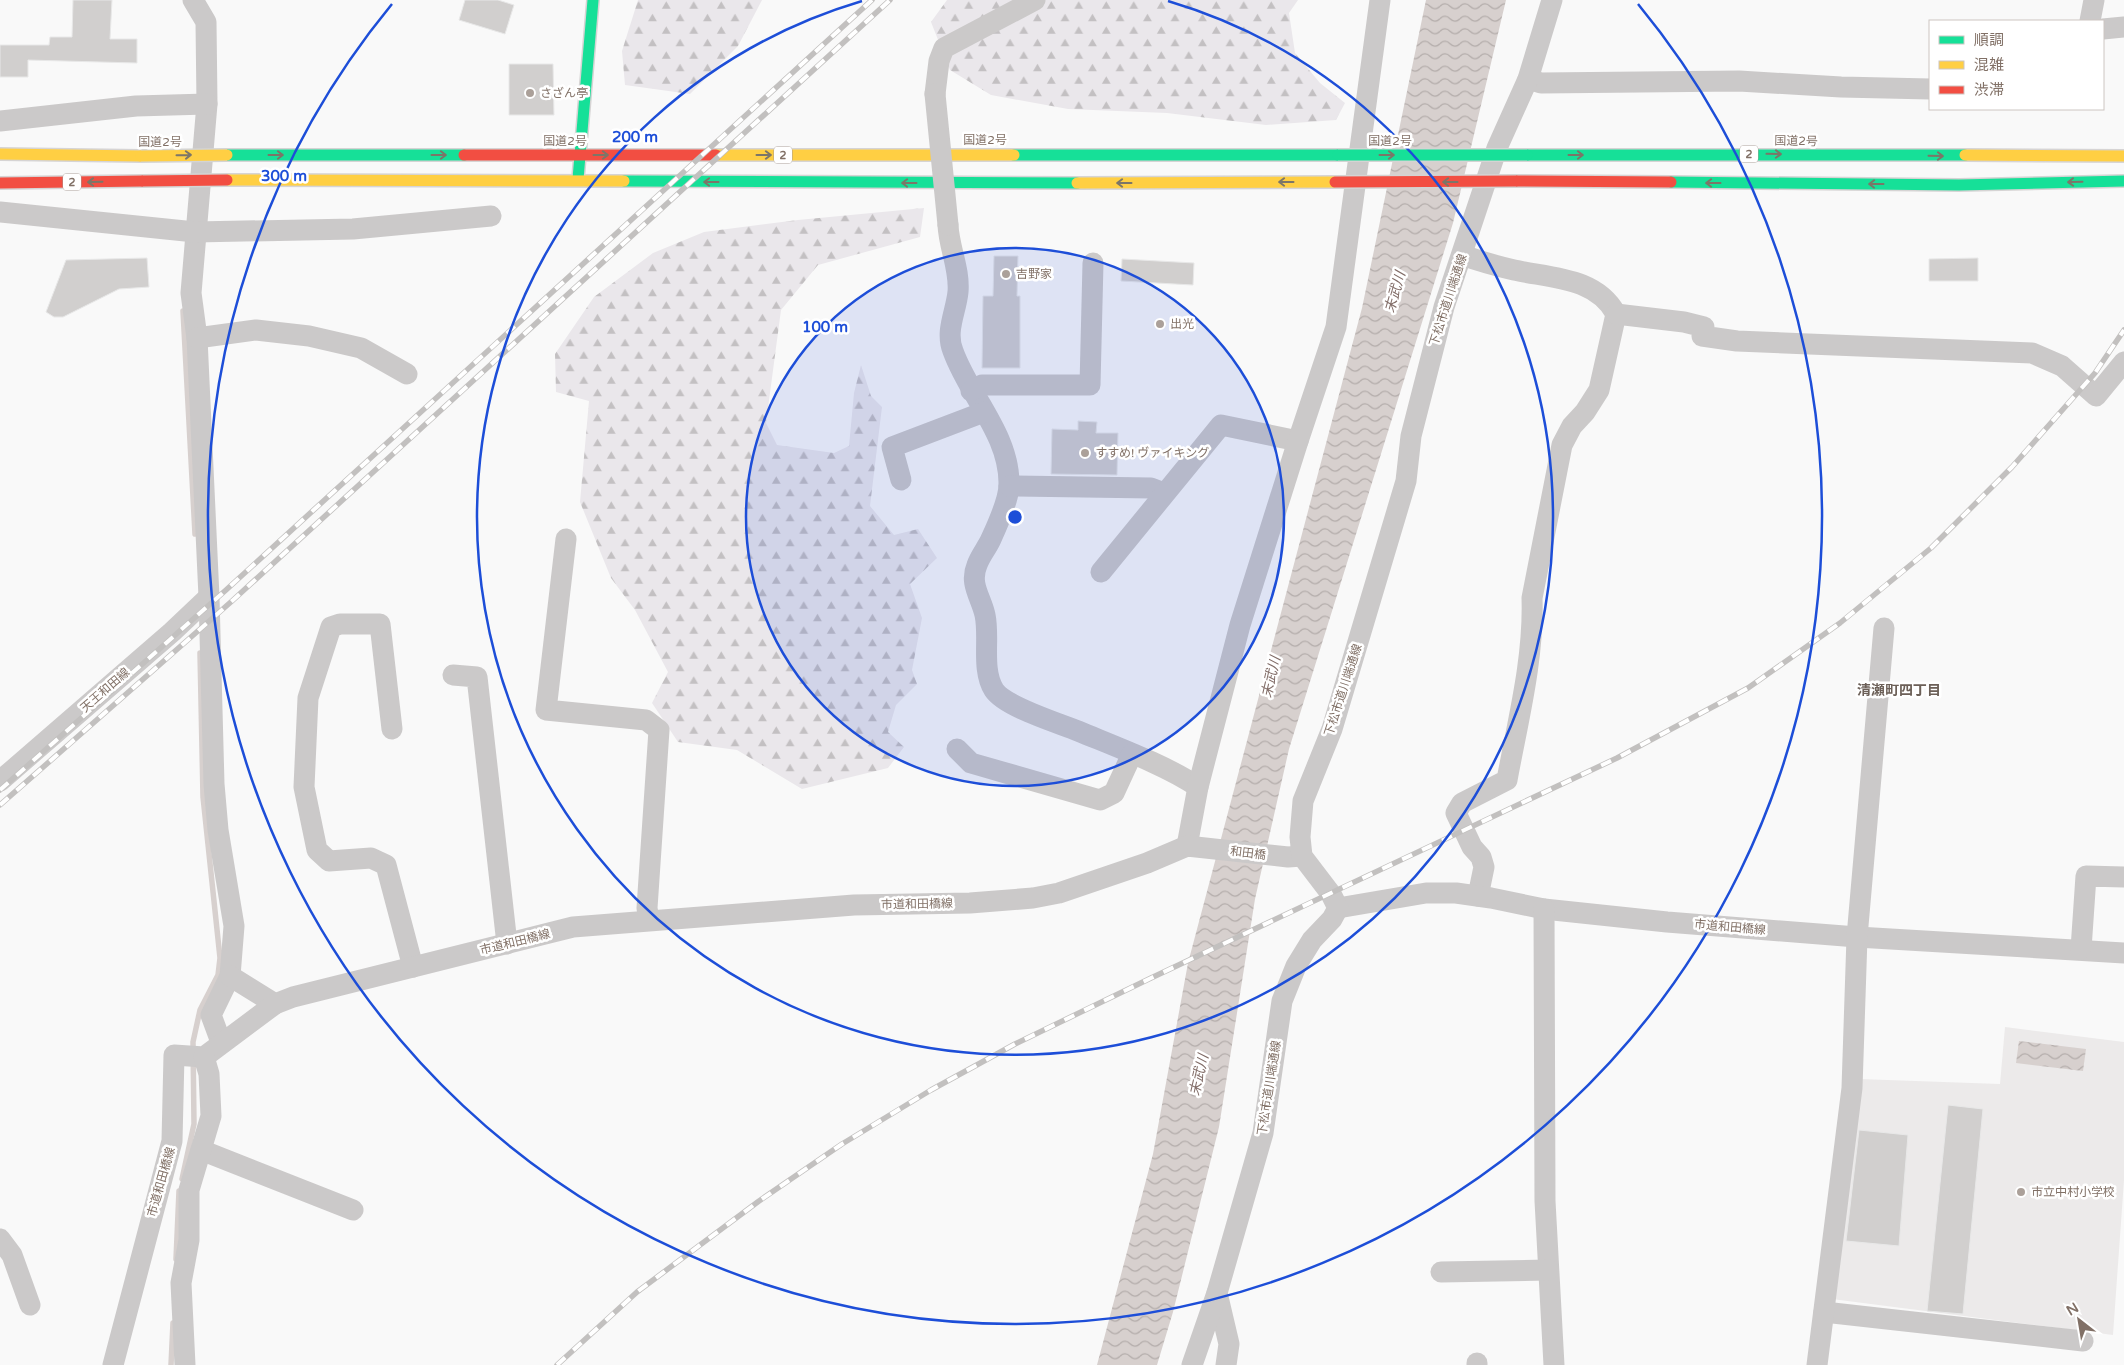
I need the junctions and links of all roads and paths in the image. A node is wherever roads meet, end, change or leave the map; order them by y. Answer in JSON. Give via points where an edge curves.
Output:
{"nodes":[{"id":1,"x":193,"y":0,"type":"edge"},
{"id":2,"x":593,"y":0,"type":"edge"},
{"id":3,"x":1035,"y":0,"type":"edge"},
{"id":4,"x":1380,"y":0,"type":"edge"},
{"id":5,"x":1552,"y":0,"type":"edge"},
{"id":6,"x":2094,"y":0,"type":"edge"},
{"id":7,"x":2090,"y":20,"type":"edge"},
{"id":8,"x":2124,"y":27,"type":"edge"},
{"id":9,"x":2104,"y":29,"type":"edge"},
{"id":10,"x":1528,"y":79,"type":"junction"},
{"id":11,"x":1929,"y":89,"type":"edge"},
{"id":12,"x":206,"y":104,"type":"junction"},
{"id":13,"x":0,"y":121,"type":"edge"},
{"id":14,"x":2124,"y":145,"type":"edge"},
{"id":15,"x":0,"y":154,"type":"edge"},
{"id":16,"x":580,"y":155,"type":"junction"},
{"id":17,"x":1971,"y":156,"type":"junction"},
{"id":18,"x":2124,"y":156,"type":"edge"},
{"id":19,"x":578,"y":181,"type":"junction"},
{"id":20,"x":2124,"y":181,"type":"edge"},
{"id":21,"x":0,"y":183,"type":"edge"},
{"id":22,"x":1960,"y":185,"type":"junction"},
{"id":23,"x":2056,"y":194,"type":"dead end"},
{"id":24,"x":0,"y":212,"type":"edge"},
{"id":25,"x":491,"y":216,"type":"dead end"},
{"id":26,"x":196,"y":232,"type":"junction"},
{"id":27,"x":1462,"y":256,"type":"junction"},
{"id":28,"x":1093,"y":263,"type":"dead end"},
{"id":29,"x":1616,"y":314,"type":"junction"},
{"id":30,"x":197,"y":338,"type":"junction"},
{"id":31,"x":2124,"y":362,"type":"edge"},
{"id":32,"x":406,"y":374,"type":"dead end"},
{"id":33,"x":971,"y":391,"type":"junction"},
{"id":34,"x":984,"y":412,"type":"junction"},
{"id":35,"x":1298,"y":441,"type":"junction"},
{"id":36,"x":901,"y":480,"type":"dead end"},
{"id":37,"x":1009,"y":486,"type":"junction"},
{"id":38,"x":1164,"y":493,"type":"junction"},
{"id":39,"x":566,"y":539,"type":"dead end"},
{"id":40,"x":1101,"y":572,"type":"dead end"},
{"id":41,"x":208,"y":598,"type":"junction"},
{"id":42,"x":1884,"y":628,"type":"dead end"},
{"id":43,"x":452,"y":675,"type":"dead end"},
{"id":44,"x":392,"y":730,"type":"dead end"},
{"id":45,"x":958,"y":749,"type":"dead end"},
{"id":46,"x":1132,"y":754,"type":"junction"},
{"id":47,"x":0,"y":781,"type":"edge"},
{"id":48,"x":1198,"y":787,"type":"junction"},
{"id":49,"x":1198,"y":847,"type":"junction"},
{"id":50,"x":1295,"y":857,"type":"junction"},
{"id":51,"x":2124,"y":877,"type":"edge"},
{"id":52,"x":1478,"y":896,"type":"junction"},
{"id":53,"x":1338,"y":908,"type":"junction"},
{"id":54,"x":1544,"y":910,"type":"junction"},
{"id":55,"x":649,"y":920,"type":"junction"},
{"id":56,"x":1857,"y":937,"type":"junction"},
{"id":57,"x":507,"y":944,"type":"junction"},
{"id":58,"x":2080,"y":949,"type":"junction"},
{"id":59,"x":2124,"y":952,"type":"edge"},
{"id":60,"x":413,"y":967,"type":"junction"},
{"id":61,"x":230,"y":976,"type":"junction"},
{"id":62,"x":275,"y":1004,"type":"junction"},
{"id":63,"x":221,"y":1042,"type":"junction"},
{"id":64,"x":196,"y":1056,"type":"junction"},
{"id":65,"x":201,"y":1150,"type":"junction"},
{"id":66,"x":353,"y":1210,"type":"dead end"},
{"id":67,"x":0,"y":1239,"type":"edge"},
{"id":68,"x":1548,"y":1270,"type":"junction"},
{"id":69,"x":1441,"y":1272,"type":"dead end"},
{"id":70,"x":1217,"y":1293,"type":"junction"},
{"id":71,"x":30,"y":1305,"type":"dead end"},
{"id":72,"x":1824,"y":1312,"type":"junction"},
{"id":73,"x":2083,"y":1341,"type":"dead end"},
{"id":74,"x":113,"y":1365,"type":"edge"},
{"id":75,"x":185,"y":1365,"type":"edge"},
{"id":76,"x":1192,"y":1365,"type":"edge"},
{"id":77,"x":1226,"y":1365,"type":"edge"},
{"id":78,"x":1554,"y":1365,"type":"edge"},
{"id":79,"x":1817,"y":1365,"type":"edge"}],
"edges":[{"from":1,"to":12,"type":"street","via":[[206,22]]},
{"from":2,"to":16,"type":"main road"},
{"from":3,"to":33,"type":"street","bridge":true,"via":[[944,48],[939,60],[934,94],[948,238],[956,262],[958,290],[950,330],[952,349]]},
{"from":4,"to":35,"type":"street","via":[[1336,327]]},
{"from":5,"to":10,"type":"street","name":"下松市道川端通線"},
{"from":6,"to":7,"type":"street"},
{"from":8,"to":9,"type":"street"},
{"from":10,"to":11,"type":"street","via":[[1541,83],[1739,81]]},
{"from":10,"to":27,"type":"street","name":"下松市道川端通線","via":[[1497,148]]},
{"from":12,"to":13,"type":"street","via":[[136,106]]},
{"from":12,"to":26,"type":"street"},
{"from":14,"to":17,"type":"main road","name":"国道2号","number":"2"},
{"from":15,"to":16,"type":"main road","name":"国道2号","number":"2","one_way":true,"bridge":true},
{"from":16,"to":17,"type":"main road","name":"国道2号","number":"2","one_way":true,"bridge":true},
{"from":16,"to":19,"type":"main road"},
{"from":17,"to":18,"type":"main road","name":"国道2号","number":"2"},
{"from":19,"to":21,"type":"main road","number":"2","one_way":true,"bridge":true},
{"from":22,"to":19,"type":"main road","number":"2","one_way":true,"bridge":true},
{"from":20,"to":22,"type":"main road","number":"2","one_way":true},
{"from":22,"to":23,"type":"main road","number":"2"},
{"from":24,"to":26,"type":"street"},
{"from":25,"to":26,"type":"street","via":[[354,229]]},
{"from":26,"to":30,"type":"street","via":[[191,293]]},
{"from":27,"to":29,"type":"street","via":[[1502,268],[1572,280],[1601,294]]},
{"from":27,"to":50,"type":"street","name":"下松市道川端通線","via":[[1428,360],[1411,436],[1406,482],[1372,599],[1332,729],[1303,801]]},
{"from":28,"to":33,"type":"street","via":[[1090,385],[982,385]]},
{"from":29,"to":31,"type":"street","via":[[1684,322],[1704,327],[1702,336],[1737,341],[2032,353],[2062,366],[2096,396]]},
{"from":29,"to":52,"type":"street","via":[[1599,390],[1562,445],[1532,598],[1533,622],[1526,680],[1507,780],[1462,803],[1456,813],[1484,867]]},
{"from":30,"to":32,"type":"street","via":[[256,330],[309,336],[361,348]]},
{"from":30,"to":41,"type":"street"},
{"from":33,"to":34,"type":"street"},
{"from":34,"to":36,"type":"street","via":[[892,447]]},
{"from":34,"to":37,"type":"street","via":[[998,436]]},
{"from":35,"to":38,"type":"street","via":[[1221,425]]},
{"from":35,"to":48,"type":"street","via":[[1240,625]]},
{"from":37,"to":38,"type":"street","via":[[1151,488]]},
{"from":37,"to":46,"type":"street","via":[[973,582],[985,615],[988,671],[994,690],[1021,708]]},
{"from":38,"to":40,"type":"street"},
{"from":39,"to":55,"type":"street","via":[[546,710],[646,720],[659,730],[647,908]]},
{"from":41,"to":47,"type":"street","name":"天王和田線"},
{"from":41,"to":61,"type":"street","via":[[214,784],[234,926]]},
{"from":42,"to":56,"type":"street"},
{"from":43,"to":57,"type":"street","via":[[477,677]]},
{"from":44,"to":60,"type":"street","via":[[380,624],[331,627],[308,698],[304,787],[317,850],[330,861],[371,858],[386,865]]},
{"from":45,"to":46,"type":"street","via":[[971,763],[1100,800],[1114,793]]},
{"from":46,"to":48,"type":"street"},
{"from":48,"to":49,"type":"street"},
{"from":49,"to":50,"type":"street","name":"和田橋"},
{"from":49,"to":55,"type":"street","name":"市道和田橋線","via":[[1059,893],[1033,898],[970,903],[854,905]]},
{"from":50,"to":53,"type":"street","via":[[1331,894]]},
{"from":51,"to":58,"type":"street","via":[[2086,876]]},
{"from":52,"to":53,"type":"street","name":"市道和田橋線","via":[[1426,892]]},
{"from":52,"to":54,"type":"street","name":"市道和田橋線"},
{"from":53,"to":70,"type":"street","name":"下松市道川端通線","via":[[1296,966],[1282,1001],[1263,1133]]},
{"from":54,"to":56,"type":"street","name":"市道和田橋線"},
{"from":54,"to":68,"type":"street"},
{"from":55,"to":57,"type":"street","name":"市道和田橋線","via":[[573,927]]},
{"from":56,"to":58,"type":"street","name":"市道和田橋線"},
{"from":56,"to":72,"type":"street","via":[[1852,1088]]},
{"from":57,"to":60,"type":"street","name":"市道和田橋線"},
{"from":58,"to":59,"type":"street","name":"市道和田橋線"},
{"from":60,"to":62,"type":"street","name":"市道和田橋線"},
{"from":61,"to":62,"type":"street"},
{"from":61,"to":63,"type":"street","via":[[211,1015]]},
{"from":62,"to":63,"type":"street","name":"市道和田橋線"},
{"from":63,"to":64,"type":"street","name":"市道和田橋線"},
{"from":64,"to":65,"type":"street","via":[[209,1074],[210,1116]]},
{"from":64,"to":74,"type":"street","name":"市道和田橋線","via":[[174,1055],[172,1141]]},
{"from":65,"to":66,"type":"street"},
{"from":65,"to":75,"type":"street","via":[[189,1190],[188,1240],[182,1284]]},
{"from":67,"to":71,"type":"street","via":[[12,1255]]},
{"from":68,"to":69,"type":"street"},
{"from":68,"to":78,"type":"street"},
{"from":70,"to":76,"type":"street","name":"下松市道川端通線"},
{"from":70,"to":77,"type":"street","via":[[1229,1344]]},
{"from":72,"to":73,"type":"street"},
{"from":72,"to":79,"type":"street"}]}
